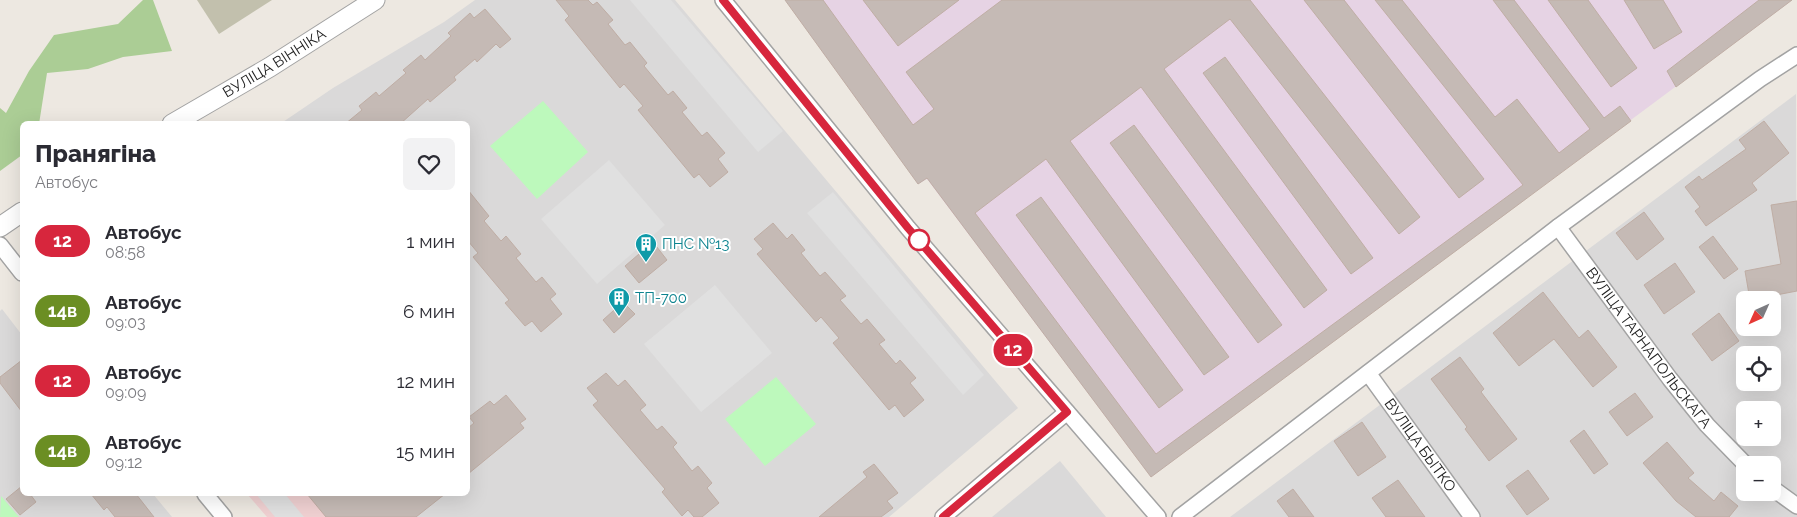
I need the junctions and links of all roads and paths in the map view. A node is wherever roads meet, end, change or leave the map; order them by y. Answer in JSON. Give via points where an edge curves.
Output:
{"nodes":[{"id":1,"x":375,"y":0,"type":"edge"},
{"id":2,"x":722,"y":0,"type":"edge"},
{"id":3,"x":1797,"y":55,"type":"edge"},
{"id":4,"x":177,"y":121,"type":"edge"},
{"id":5,"x":20,"y":213,"type":"edge"},
{"id":6,"x":0,"y":227,"type":"edge"},
{"id":7,"x":1558,"y":227,"type":"junction"},
{"id":8,"x":0,"y":245,"type":"edge"},
{"id":9,"x":20,"y":270,"type":"edge"},
{"id":10,"x":1368,"y":373,"type":"junction"},
{"id":11,"x":1067,"y":412,"type":"junction"},
{"id":12,"x":1737,"y":456,"type":"edge"},
{"id":13,"x":1781,"y":494,"type":"edge"},
{"id":14,"x":207,"y":496,"type":"edge"},
{"id":15,"x":1797,"y":506,"type":"edge"},
{"id":16,"x":224,"y":517,"type":"edge"},
{"id":17,"x":943,"y":517,"type":"edge"},
{"id":18,"x":1158,"y":517,"type":"edge"},
{"id":19,"x":1180,"y":517,"type":"edge"},
{"id":20,"x":1472,"y":517,"type":"edge"}],
"edges":[{"from":1,"to":4,"type":"street","name":"ВУЛІЦА ВІННІКА"},
{"from":2,"to":11,"type":"street","via":[[908,228]]},
{"from":3,"to":7,"type":"street"},
{"from":5,"to":6,"type":"street"},
{"from":7,"to":10,"type":"street"},
{"from":7,"to":12,"type":"street","name":"ВУЛІЦА ТАРНАПОЛЬСКАГА","via":[[1670,379]]},
{"from":8,"to":9,"type":"street"},
{"from":10,"to":19,"type":"street"},
{"from":10,"to":20,"type":"street","name":"ВУЛІЦА БЫТКО"},
{"from":11,"to":17,"type":"street"},
{"from":11,"to":18,"type":"street"},
{"from":13,"to":15,"type":"street"},
{"from":14,"to":16,"type":"street"}]}
